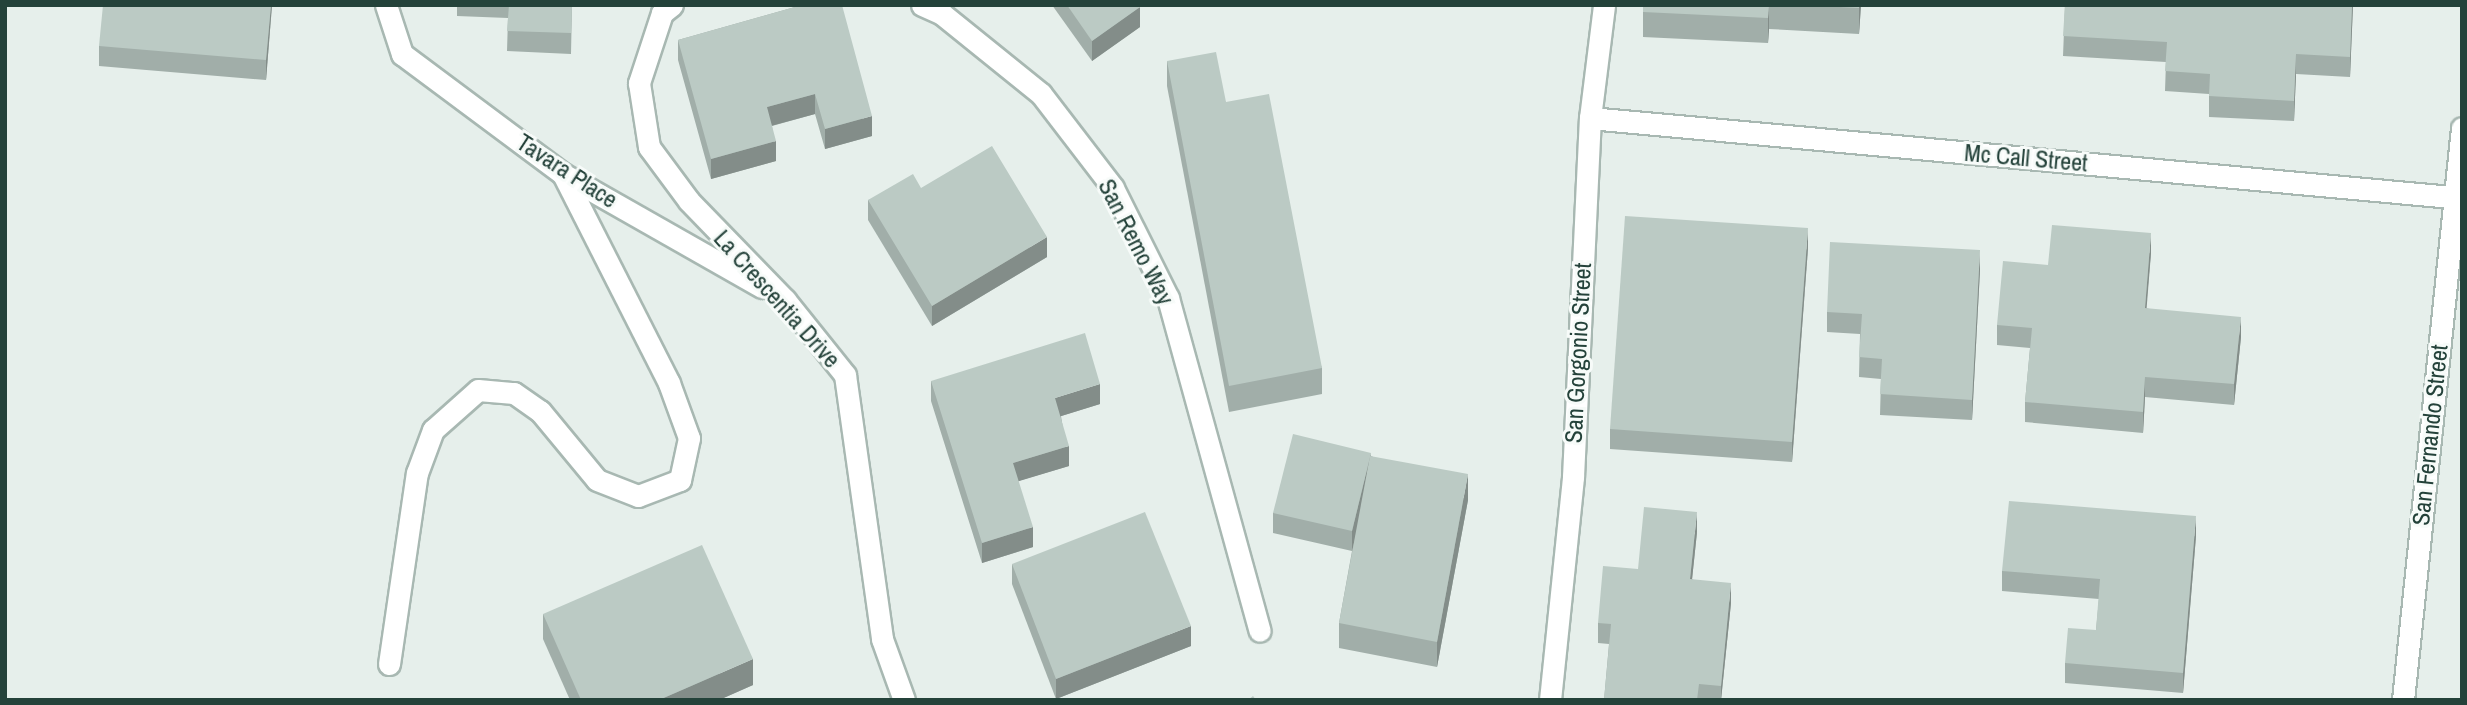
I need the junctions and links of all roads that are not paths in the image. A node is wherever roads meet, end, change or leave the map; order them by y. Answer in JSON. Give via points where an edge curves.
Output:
{"nodes":[{"id":1,"x":386,"y":5,"type":"edge"},
{"id":2,"x":672,"y":5,"type":"edge"},
{"id":3,"x":922,"y":5,"type":"edge"},
{"id":4,"x":1604,"y":5,"type":"edge"},
{"id":5,"x":1590,"y":118,"type":"junction"},
{"id":6,"x":2462,"y":128,"type":"edge"},
{"id":7,"x":563,"y":174,"type":"junction"},
{"id":8,"x":2458,"y":197,"type":"edge"},
{"id":9,"x":785,"y":300,"type":"junction"},
{"id":10,"x":1260,"y":631,"type":"dead end"},
{"id":11,"x":389,"y":664,"type":"dead end"},
{"id":12,"x":904,"y":700,"type":"edge"},
{"id":13,"x":1550,"y":700,"type":"edge"},
{"id":14,"x":2403,"y":700,"type":"edge"}],
"edges":[{"from":1,"to":7,"type":"street","name":"Tavara Place","via":[[402,54]]},
{"from":2,"to":9,"type":"street","name":"La Crescentia Drive","via":[[662,13],[639,83],[649,147],[689,201]]},
{"from":3,"to":10,"type":"street","name":"San Remo Way","via":[[942,14],[1041,94],[1113,188],[1168,298]]},
{"from":4,"to":5,"type":"street","name":"San Gorgonio Street"},
{"from":5,"to":8,"type":"street","name":"Mc Call Street"},
{"from":5,"to":13,"type":"street","name":"San Gorgonio Street","via":[[1573,477]]},
{"from":6,"to":8,"type":"street","name":"San Fernando Street"},
{"from":7,"to":9,"type":"street","name":"Tavara Place"},
{"from":7,"to":11,"type":"street","via":[[669,383],[689,438],[680,480],[638,496],[597,480],[540,411],[514,393],[478,390],[433,430],[417,473]]},
{"from":8,"to":14,"type":"street","name":"San Fernando Street"},
{"from":9,"to":12,"type":"street","name":"La Crescentia Drive","via":[[845,375],[882,639]]}]}
